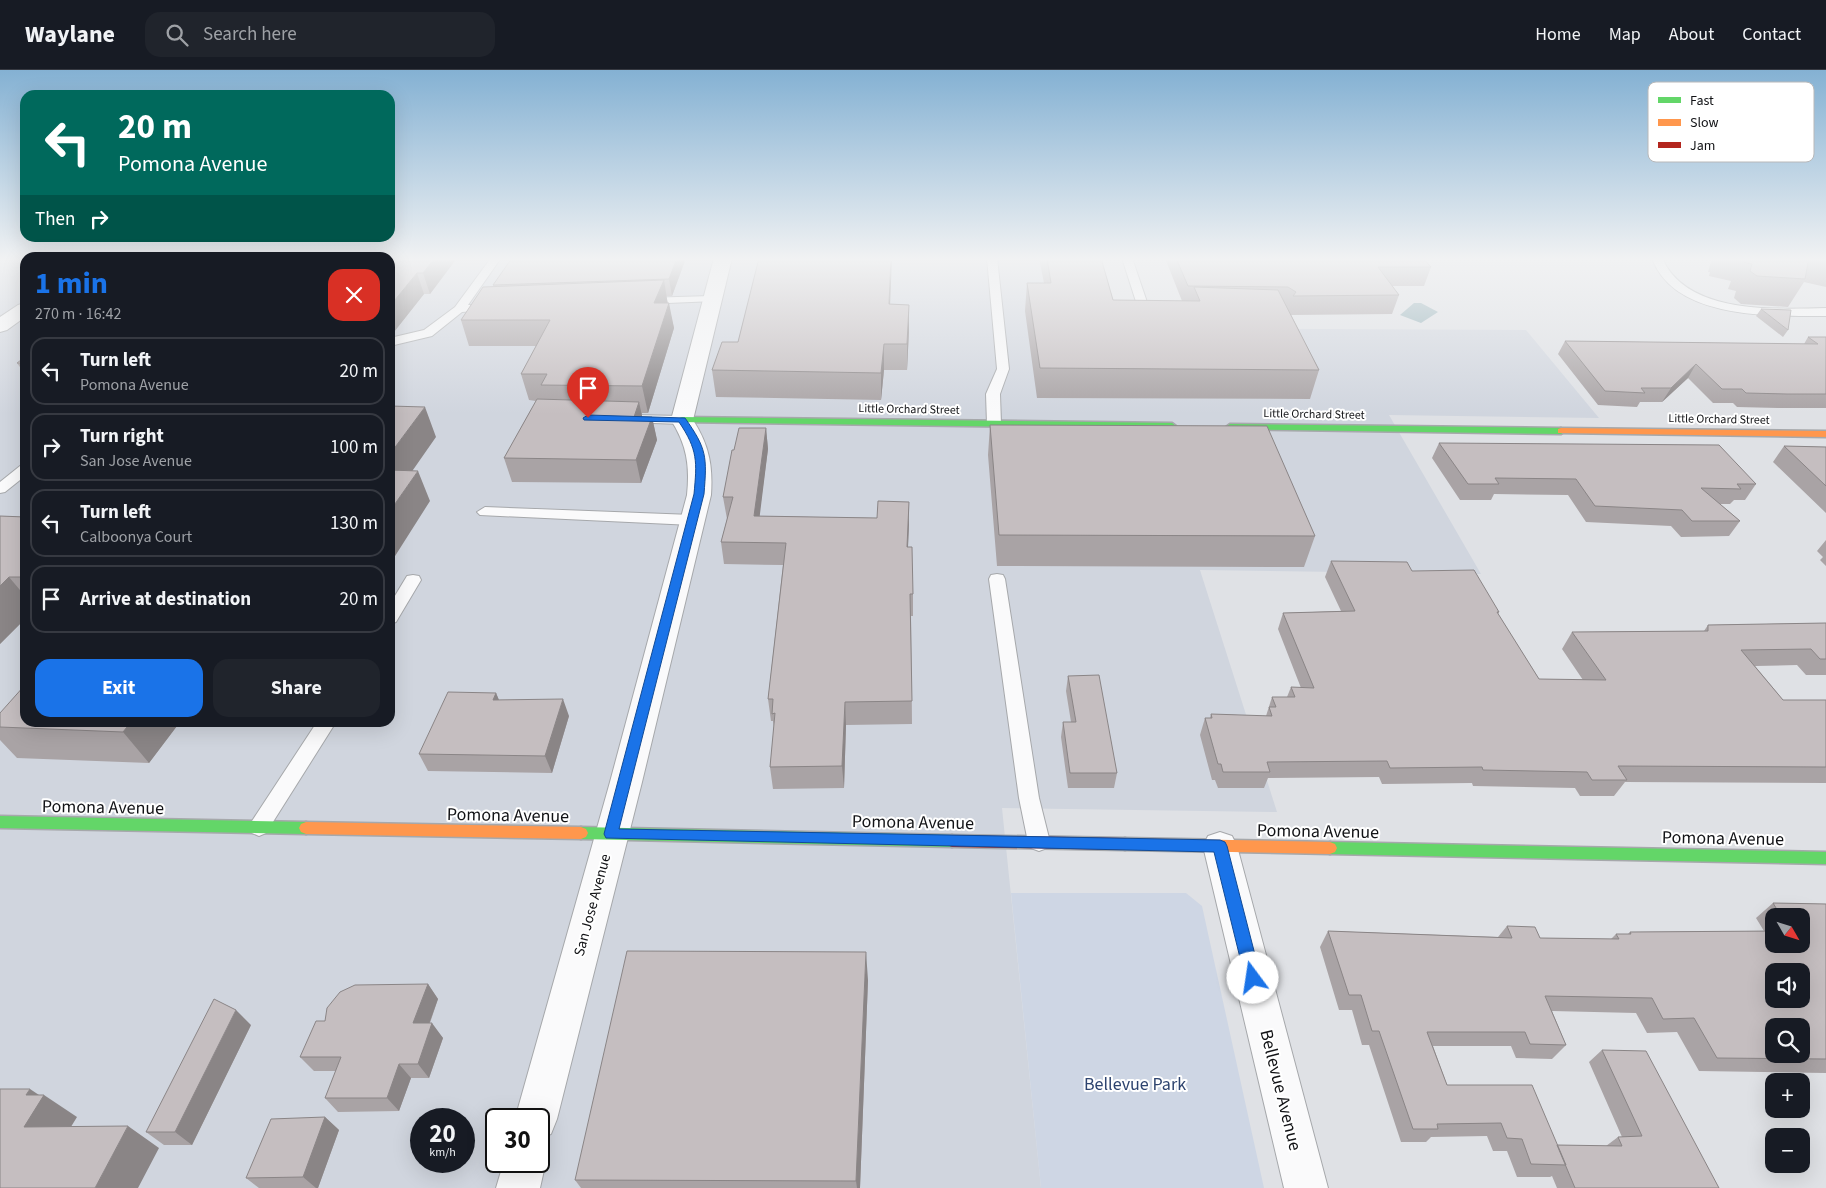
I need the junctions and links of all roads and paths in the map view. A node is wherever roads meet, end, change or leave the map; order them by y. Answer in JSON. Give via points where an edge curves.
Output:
{"nodes":[{"id":1,"x":457,"y":310,"type":"edge"},
{"id":2,"x":708,"y":310,"type":"edge"},
{"id":3,"x":998,"y":310,"type":"edge"},
{"id":4,"x":1744,"y":310,"type":"edge"},
{"id":5,"x":1826,"y":312,"type":"edge"},
{"id":6,"x":14,"y":313,"type":"edge"},
{"id":7,"x":0,"y":326,"type":"edge"},
{"id":8,"x":395,"y":341,"type":"edge"},
{"id":9,"x":616,"y":418,"type":"edge"},
{"id":10,"x":682,"y":420,"type":"junction"},
{"id":11,"x":994,"y":424,"type":"junction"},
{"id":12,"x":1182,"y":426,"type":"edge"},
{"id":13,"x":1222,"y":426,"type":"edge"},
{"id":14,"x":1826,"y":434,"type":"edge"},
{"id":15,"x":20,"y":473,"type":"edge"},
{"id":16,"x":0,"y":489,"type":"edge"},
{"id":17,"x":485,"y":512,"type":"dead end"},
{"id":18,"x":692,"y":520,"type":"junction"},
{"id":19,"x":997,"y":579,"type":"dead end"},
{"id":20,"x":413,"y":580,"type":"dead end"},
{"id":21,"x":395,"y":610,"type":"edge"},
{"id":22,"x":324,"y":727,"type":"edge"},
{"id":23,"x":0,"y":822,"type":"edge"},
{"id":24,"x":259,"y":827,"type":"junction"},
{"id":25,"x":611,"y":834,"type":"junction"},
{"id":26,"x":1039,"y":842,"type":"junction"},
{"id":27,"x":1220,"y":846,"type":"junction"},
{"id":28,"x":1826,"y":858,"type":"edge"},
{"id":29,"x":539,"y":1108,"type":"edge"},
{"id":30,"x":522,"y":1173,"type":"edge"},
{"id":31,"x":518,"y":1188,"type":"edge"},
{"id":32,"x":1306,"y":1188,"type":"edge"}],
"edges":[{"from":1,"to":8,"type":"lane","via":[[428,333]]},
{"from":2,"to":10,"type":"street"},
{"from":3,"to":11,"type":"lane","via":[[1004,369],[993,394]]},
{"from":4,"to":5,"type":"lane"},
{"from":6,"to":7,"type":"street"},
{"from":9,"to":10,"type":"lane"},
{"from":10,"to":11,"type":"street","name":"Little Orchard Street"},
{"from":10,"to":18,"type":"street","name":"San Jose Avenue","via":[[696,441],[702,465]]},
{"from":11,"to":12,"type":"street","name":"Little Orchard Street"},
{"from":13,"to":14,"type":"street","name":"Little Orchard Street"},
{"from":15,"to":16,"type":"lane"},
{"from":17,"to":18,"type":"lane"},
{"from":18,"to":25,"type":"street","name":"San Jose Avenue"},
{"from":19,"to":26,"type":"lane","via":[[1028,798]]},
{"from":20,"to":21,"type":"lane"},
{"from":22,"to":24,"type":"lane"},
{"from":23,"to":24,"type":"street","name":"Pomona Avenue"},
{"from":24,"to":25,"type":"street","name":"Pomona Avenue"},
{"from":25,"to":26,"type":"street","name":"Pomona Avenue"},
{"from":25,"to":29,"type":"street","name":"San Jose Avenue"},
{"from":26,"to":27,"type":"street","name":"Pomona Avenue"},
{"from":27,"to":28,"type":"street","name":"Pomona Avenue"},
{"from":27,"to":32,"type":"street","name":"Bellevue Avenue"},
{"from":30,"to":31,"type":"street"}]}
